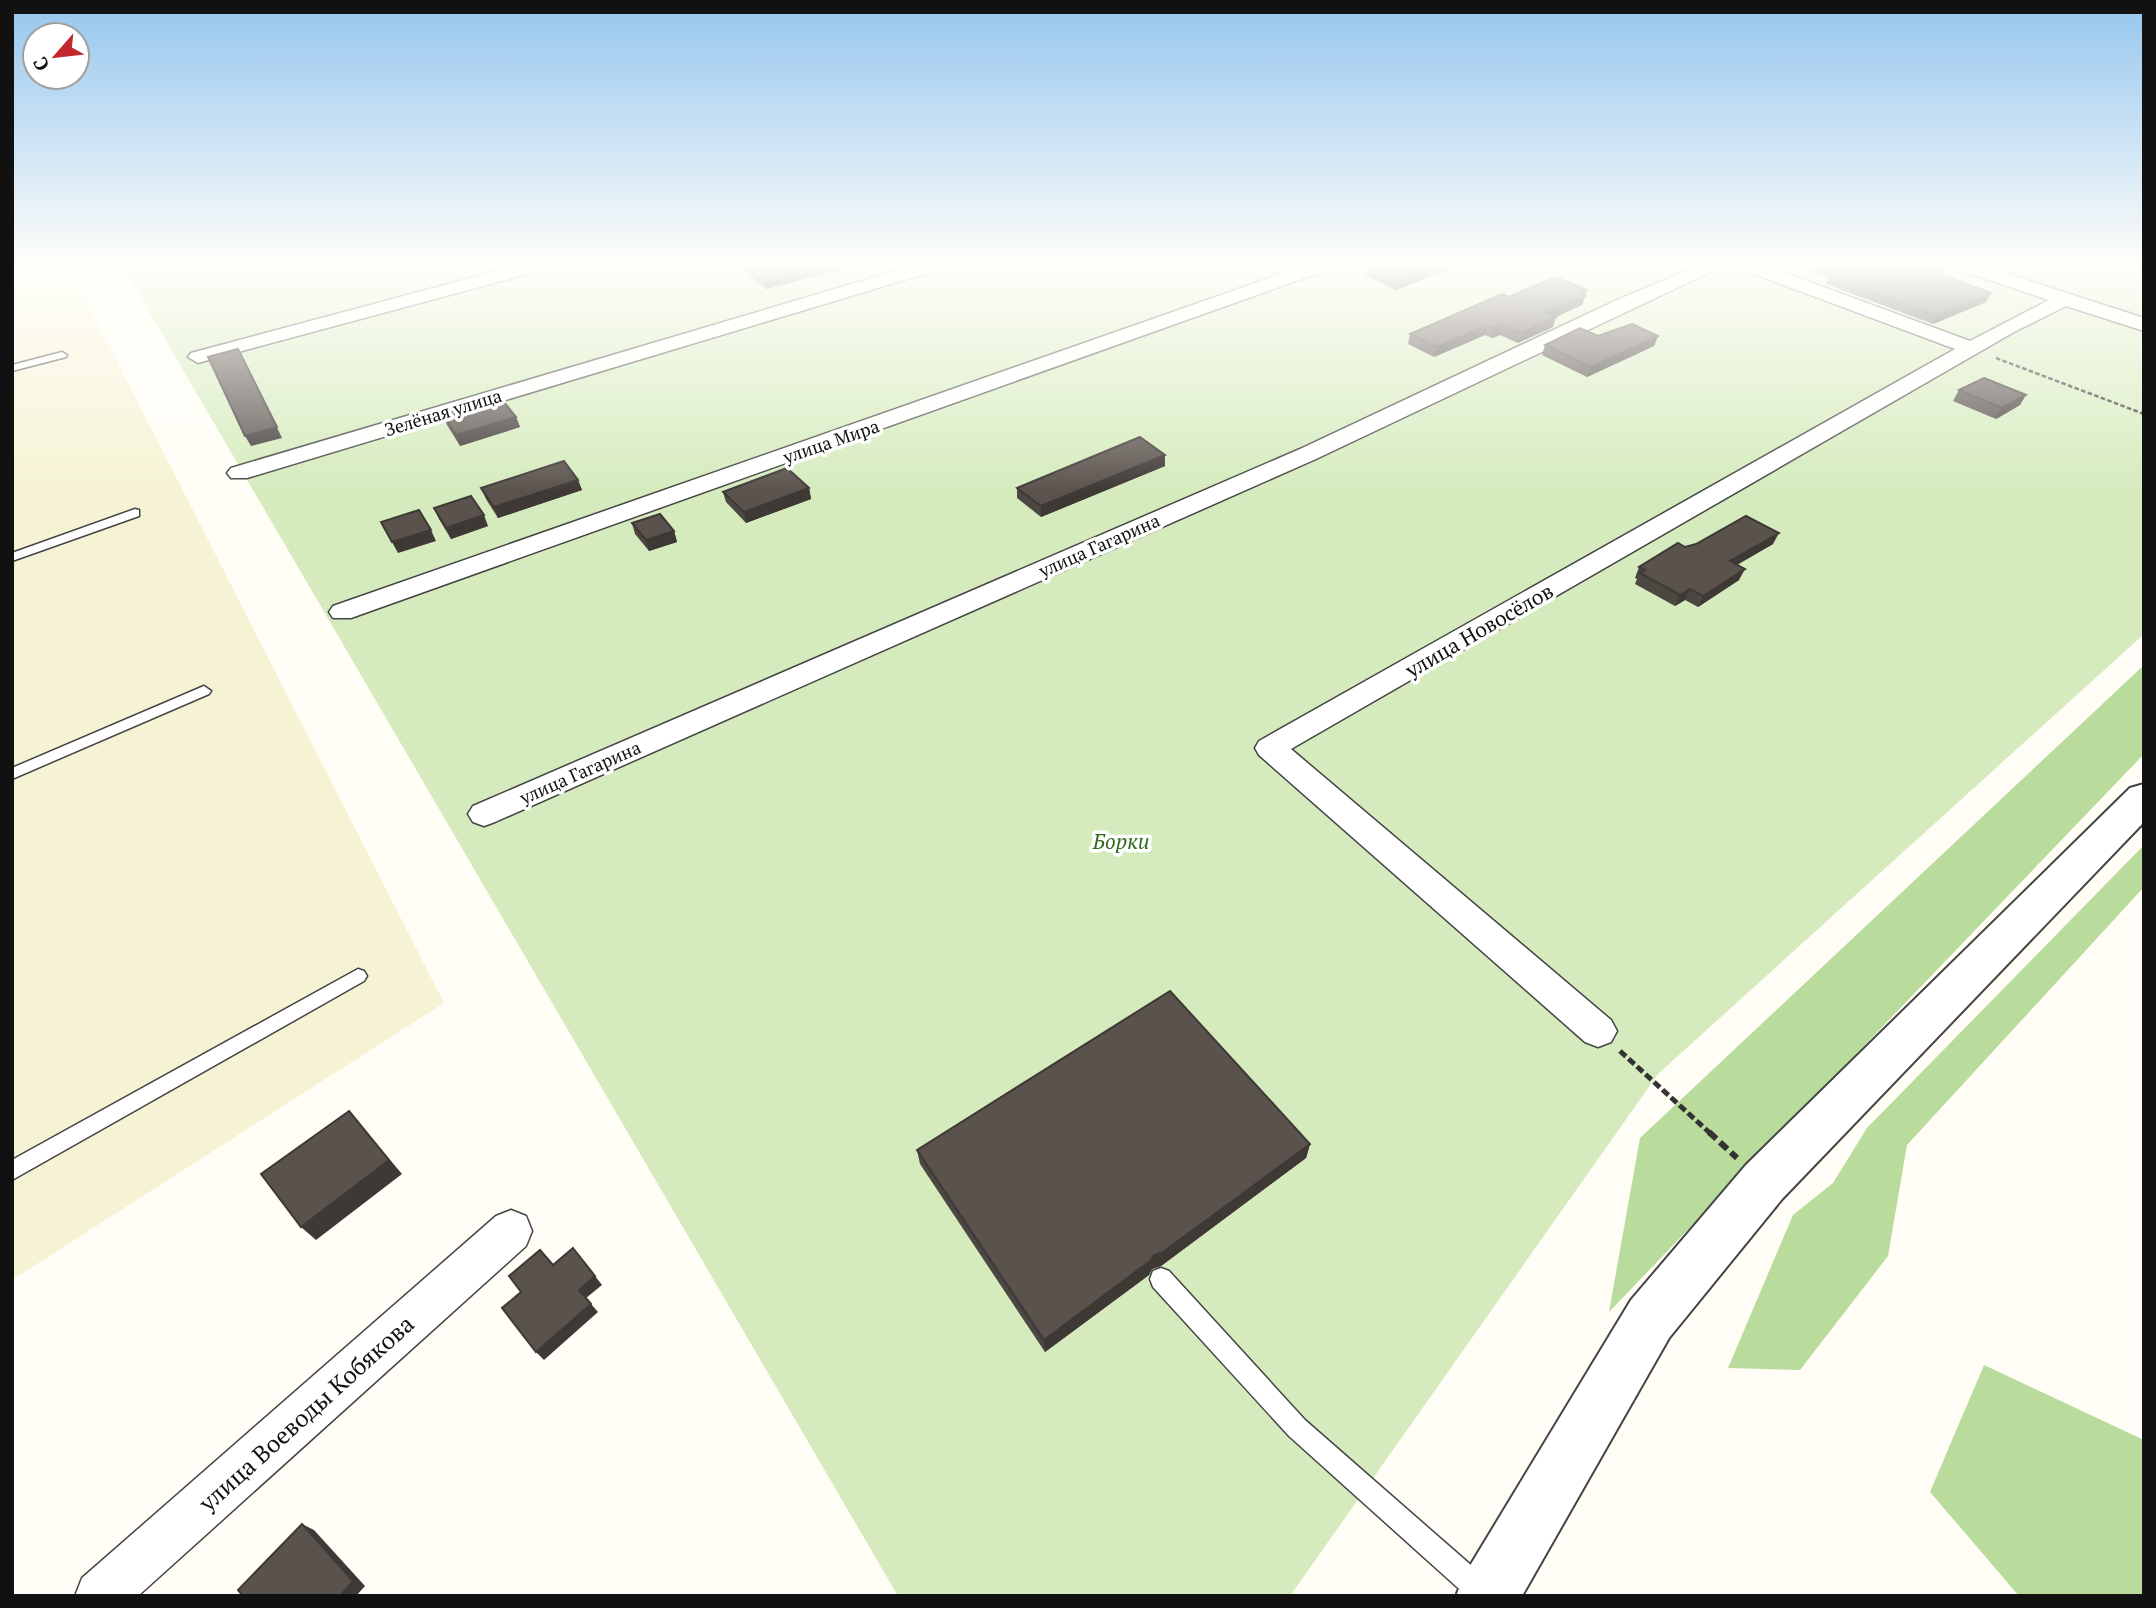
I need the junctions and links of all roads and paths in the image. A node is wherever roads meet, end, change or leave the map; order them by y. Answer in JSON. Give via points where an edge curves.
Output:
{"nodes":[{"id":1,"x":254,"y":342,"type":"edge"},
{"id":2,"x":676,"y":342,"type":"edge"},
{"id":3,"x":1106,"y":342,"type":"edge"},
{"id":4,"x":1544,"y":342,"type":"edge"},
{"id":5,"x":1954,"y":342,"type":"edge"},
{"id":6,"x":1986,"y":342,"type":"edge"},
{"id":7,"x":1973,"y":349,"type":"junction"},
{"id":8,"x":62,"y":355,"type":"dead end"},
{"id":9,"x":198,"y":357,"type":"dead end"},
{"id":10,"x":12,"y":368,"type":"edge"},
{"id":11,"x":2144,"y":414,"type":"edge"},
{"id":12,"x":239,"y":472,"type":"dead end"},
{"id":13,"x":135,"y":513,"type":"dead end"},
{"id":14,"x":12,"y":557,"type":"edge"},
{"id":15,"x":342,"y":612,"type":"dead end"},
{"id":16,"x":204,"y":691,"type":"dead end"},
{"id":17,"x":12,"y":774,"type":"edge"},
{"id":18,"x":2144,"y":798,"type":"edge"},
{"id":19,"x":484,"y":814,"type":"dead end"},
{"id":20,"x":358,"y":976,"type":"dead end"},
{"id":21,"x":1598,"y":1031,"type":"joint"},
{"id":22,"x":12,"y":1171,"type":"edge"},
{"id":23,"x":1764,"y":1182,"type":"junction"},
{"id":24,"x":511,"y":1231,"type":"dead end"},
{"id":25,"x":1161,"y":1279,"type":"dead end"},
{"id":26,"x":100,"y":1596,"type":"edge"},
{"id":27,"x":1487,"y":1596,"type":"edge"}],
"edges":[{"from":1,"to":9,"type":"street"},
{"from":2,"to":12,"type":"street","name":"Зелёная улица"},
{"from":3,"to":15,"type":"street","name":"улица Мира"},
{"from":4,"to":19,"type":"street","name":"улица Гагарина","via":[[1308,454]]},
{"from":5,"to":7,"type":"street"},
{"from":6,"to":7,"type":"street","name":"улица Новосёлов"},
{"from":7,"to":11,"type":"path"},
{"from":7,"to":21,"type":"street","name":"улица Новосёлов","via":[[1270,748]]},
{"from":8,"to":10,"type":"lane"},
{"from":13,"to":14,"type":"lane"},
{"from":16,"to":17,"type":"lane"},
{"from":18,"to":23,"type":"street"},
{"from":20,"to":22,"type":"lane"},
{"from":21,"to":23,"type":"path"},
{"from":23,"to":27,"type":"street","via":[[1650,1319]]},
{"from":24,"to":26,"type":"street","name":"улица Воеводы Кобякова"},
{"from":25,"to":27,"type":"lane","via":[[1297,1428]]}]}
